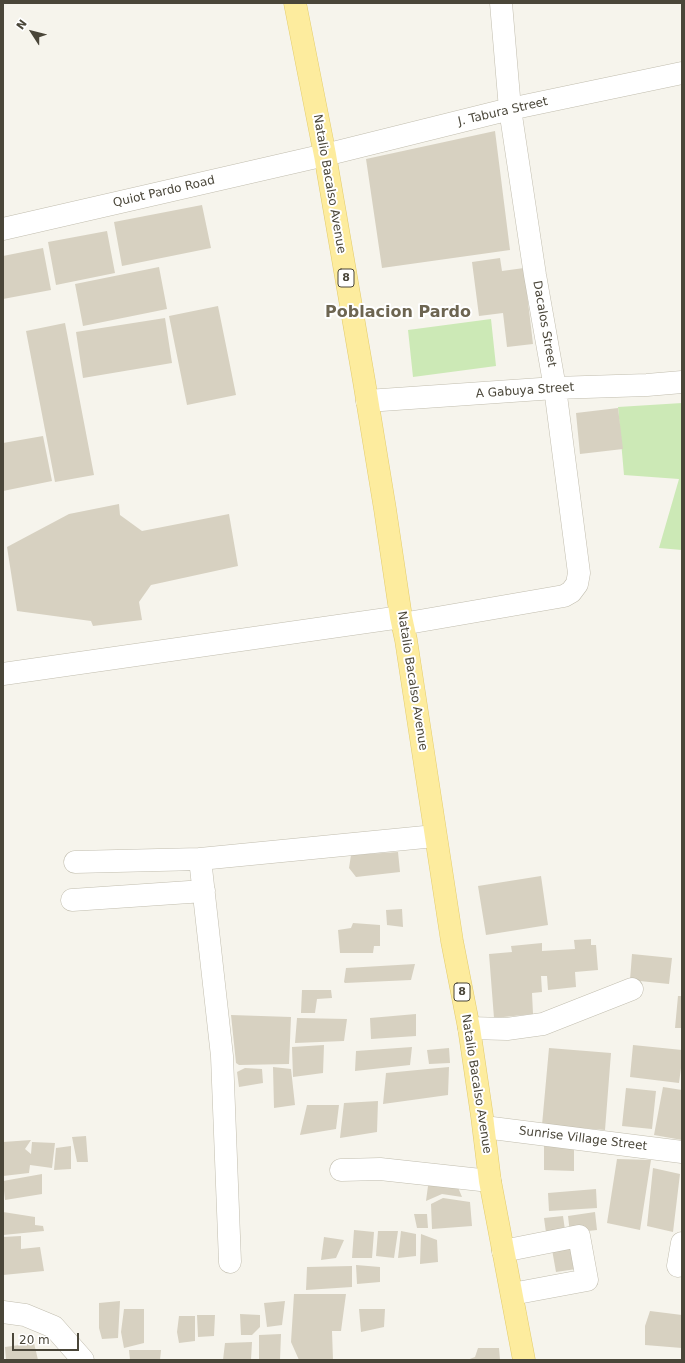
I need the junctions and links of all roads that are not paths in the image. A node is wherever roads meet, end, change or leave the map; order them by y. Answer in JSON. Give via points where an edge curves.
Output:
{"nodes":[{"id":1,"x":294,"y":3,"type":"edge"},
{"id":2,"x":501,"y":3,"type":"edge"},
{"id":3,"x":682,"y":73,"type":"edge"},
{"id":4,"x":510,"y":109,"type":"junction"},
{"id":5,"x":325,"y":155,"type":"junction"},
{"id":6,"x":3,"y":229,"type":"edge"},
{"id":7,"x":682,"y":382,"type":"edge"},
{"id":8,"x":555,"y":388,"type":"junction"},
{"id":9,"x":367,"y":401,"type":"junction"},
{"id":10,"x":402,"y":620,"type":"junction"},
{"id":11,"x":3,"y":674,"type":"edge"},
{"id":12,"x":436,"y":836,"type":"junction"},
{"id":13,"x":200,"y":859,"type":"junction"},
{"id":14,"x":74,"y":862,"type":"dead end"},
{"id":15,"x":204,"y":891,"type":"junction"},
{"id":16,"x":72,"y":900,"type":"dead end"},
{"id":17,"x":632,"y":989,"type":"dead end"},
{"id":18,"x":469,"y":1028,"type":"junction"},
{"id":19,"x":484,"y":1127,"type":"junction"},
{"id":20,"x":682,"y":1152,"type":"edge"},
{"id":21,"x":340,"y":1170,"type":"dead end"},
{"id":22,"x":490,"y":1181,"type":"junction"},
{"id":23,"x":682,"y":1243,"type":"edge"},
{"id":24,"x":504,"y":1251,"type":"junction"},
{"id":25,"x":230,"y":1262,"type":"dead end"},
{"id":26,"x":678,"y":1266,"type":"dead end"},
{"id":27,"x":512,"y":1294,"type":"junction"},
{"id":28,"x":3,"y":1312,"type":"edge"},
{"id":29,"x":77,"y":1353,"type":"edge"},
{"id":30,"x":524,"y":1360,"type":"edge"}],
"edges":[{"from":1,"to":5,"type":"main road","name":"Natalio Bacalso Avenue","number":"8"},
{"from":2,"to":4,"type":"street","name":"Dacalos Street"},
{"from":3,"to":4,"type":"street","name":"J. Tabura Street"},
{"from":4,"to":5,"type":"street","name":"J. Tabura Street"},
{"from":4,"to":8,"type":"street","name":"Dacalos Street"},
{"from":5,"to":6,"type":"street","name":"Quiot Pardo Road"},
{"from":5,"to":9,"type":"main road","name":"Natalio Bacalso Avenue","number":"8"},
{"from":7,"to":8,"type":"street","name":"A Gabuya Street"},
{"from":8,"to":9,"type":"street","name":"A Gabuya Street"},
{"from":8,"to":10,"type":"street","name":"Dacalos Street","via":[[579,573],[571,592],[564,596]]},
{"from":9,"to":10,"type":"main road","name":"Natalio Bacalso Avenue","number":"8"},
{"from":10,"to":11,"type":"street"},
{"from":10,"to":12,"type":"main road","name":"Natalio Bacalso Avenue","number":"8"},
{"from":12,"to":13,"type":"street"},
{"from":12,"to":18,"type":"main road","name":"Natalio Bacalso Avenue","number":"8","via":[[452,941]]},
{"from":13,"to":14,"type":"street"},
{"from":13,"to":15,"type":"street"},
{"from":15,"to":16,"type":"street"},
{"from":15,"to":25,"type":"street","via":[[222,1056]]},
{"from":17,"to":18,"type":"street","via":[[544,1024],[507,1029]]},
{"from":18,"to":19,"type":"main road","name":"Natalio Bacalso Avenue","number":"8"},
{"from":19,"to":20,"type":"street","name":"Sunrise Village Street"},
{"from":19,"to":22,"type":"main road","name":"Natalio Bacalso Avenue","number":"8"},
{"from":21,"to":22,"type":"street","via":[[380,1169]]},
{"from":22,"to":24,"type":"main road","name":"Natalio Bacalso Avenue","number":"8"},
{"from":23,"to":26,"type":"street"},
{"from":24,"to":27,"type":"main road","name":"Natalio Bacalso Avenue","number":"8"},
{"from":24,"to":27,"type":"street","via":[[579,1236],[587,1280]]},
{"from":27,"to":30,"type":"main road","name":"Natalio Bacalso Avenue","number":"8"},
{"from":28,"to":29,"type":"street","via":[[25,1315],[54,1327]]}]}
